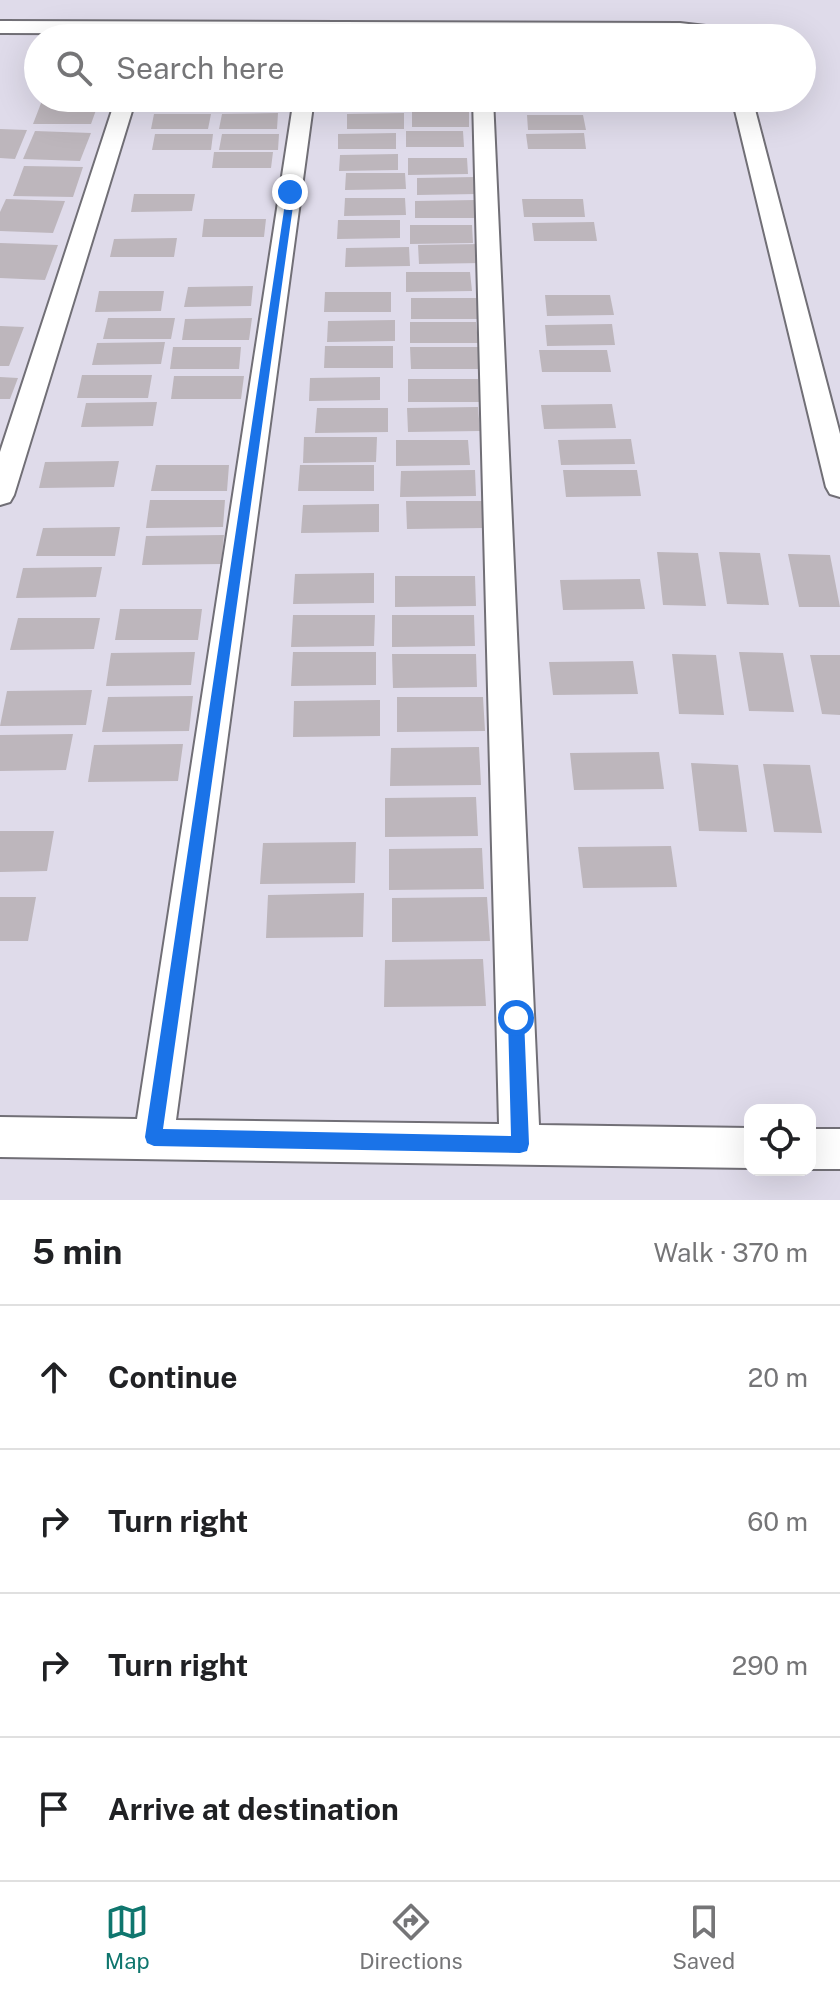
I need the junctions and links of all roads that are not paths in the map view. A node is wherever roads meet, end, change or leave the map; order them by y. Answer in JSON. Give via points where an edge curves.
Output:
{"nodes":[{"id":1,"x":0,"y":27,"type":"edge"},
{"id":2,"x":24,"y":28,"type":"edge"},
{"id":3,"x":122,"y":112,"type":"edge"},
{"id":4,"x":302,"y":112,"type":"edge"},
{"id":5,"x":483,"y":112,"type":"edge"},
{"id":6,"x":746,"y":112,"type":"edge"},
{"id":7,"x":840,"y":487,"type":"edge"},
{"id":8,"x":0,"y":495,"type":"edge"},
{"id":9,"x":0,"y":1137,"type":"edge"},
{"id":10,"x":154,"y":1137,"type":"junction"},
{"id":11,"x":520,"y":1144,"type":"junction"},
{"id":12,"x":744,"y":1148,"type":"edge"},
{"id":13,"x":816,"y":1149,"type":"edge"},
{"id":14,"x":840,"y":1149,"type":"edge"}],
"edges":[{"from":1,"to":2,"type":"lane"},
{"from":3,"to":8,"type":"lane"},
{"from":4,"to":10,"type":"lane"},
{"from":5,"to":11,"type":"lane"},
{"from":6,"to":7,"type":"lane"},
{"from":9,"to":10,"type":"lane"},
{"from":10,"to":11,"type":"lane"},
{"from":11,"to":12,"type":"lane"},
{"from":13,"to":14,"type":"lane"}]}
